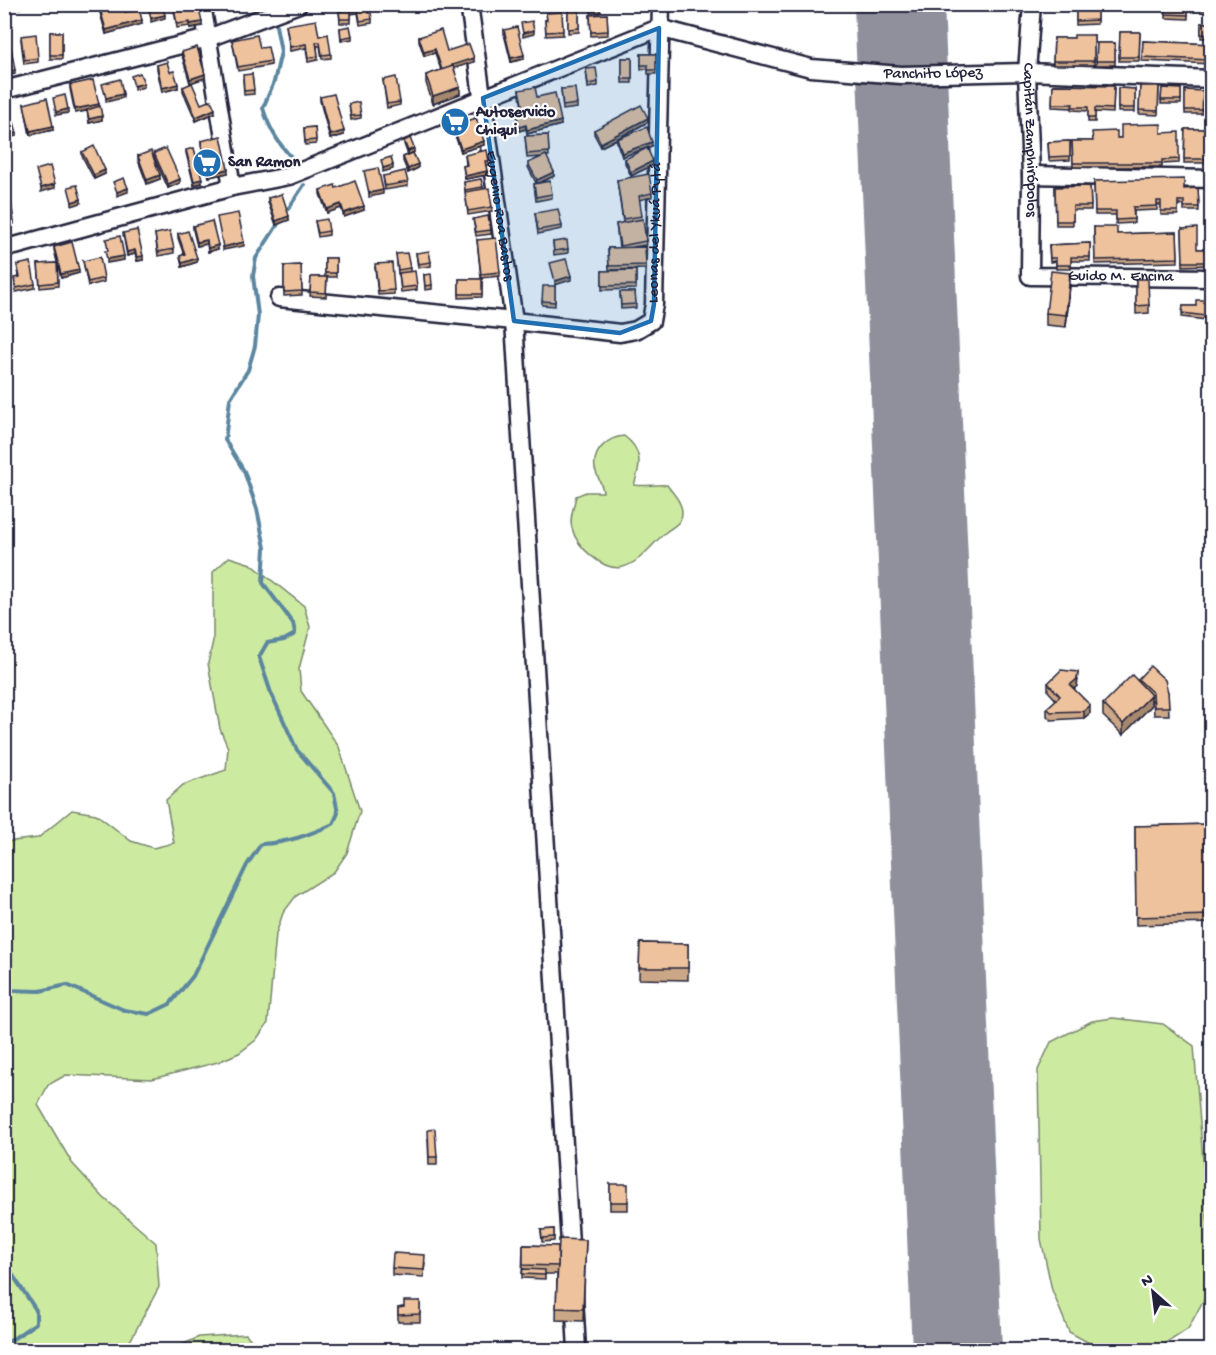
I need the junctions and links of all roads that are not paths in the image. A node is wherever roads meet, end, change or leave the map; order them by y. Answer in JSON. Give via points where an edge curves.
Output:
{"nodes":[{"id":1,"x":202,"y":4,"type":"edge"},
{"id":2,"x":299,"y":4,"type":"edge"},
{"id":3,"x":469,"y":4,"type":"edge"},
{"id":4,"x":661,"y":4,"type":"edge"},
{"id":5,"x":1032,"y":4,"type":"edge"},
{"id":6,"x":659,"y":28,"type":"junction"},
{"id":7,"x":208,"y":38,"type":"junction"},
{"id":8,"x":1027,"y":72,"type":"junction"},
{"id":9,"x":1212,"y":79,"type":"edge"},
{"id":10,"x":4,"y":90,"type":"edge"},
{"id":11,"x":483,"y":98,"type":"junction"},
{"id":12,"x":1030,"y":175,"type":"junction"},
{"id":13,"x":1212,"y":179,"type":"edge"},
{"id":14,"x":232,"y":187,"type":"junction"},
{"id":15,"x":4,"y":245,"type":"edge"},
{"id":16,"x":1030,"y":276,"type":"joint"},
{"id":17,"x":1212,"y":278,"type":"edge"},
{"id":18,"x":279,"y":298,"type":"dead end"},
{"id":19,"x":514,"y":321,"type":"junction"},
{"id":20,"x":577,"y":1350,"type":"edge"}],
"edges":[{"from":1,"to":7,"type":"street"},
{"from":2,"to":7,"type":"street"},
{"from":3,"to":11,"type":"street","name":"Eugenio Roa Bastos"},
{"from":4,"to":6,"type":"street","name":"Leonas del Ykuá Pytá"},
{"from":5,"to":8,"type":"street","name":"Capitán Zamphirópolos"},
{"from":6,"to":8,"type":"street","name":"Panchito López","via":[[811,68],[901,75]]},
{"from":6,"to":11,"type":"street"},
{"from":6,"to":19,"type":"street","name":"Leonas del Ykuá Pytá","via":[[651,321],[620,333]]},
{"from":7,"to":10,"type":"street"},
{"from":7,"to":14,"type":"street"},
{"from":8,"to":9,"type":"street","name":"Panchito López"},
{"from":8,"to":12,"type":"street","name":"Capitán Zamphirópolos"},
{"from":11,"to":14,"type":"street","via":[[289,176]]},
{"from":11,"to":19,"type":"street","name":"Eugenio Roa Bastos"},
{"from":12,"to":13,"type":"street"},
{"from":12,"to":16,"type":"street","name":"Capitán Zamphirópolos"},
{"from":14,"to":15,"type":"street","via":[[15,246]]},
{"from":16,"to":17,"type":"street","name":"Guido M. Encina"},
{"from":18,"to":19,"type":"street"},
{"from":19,"to":20,"type":"street","name":"Eugenio Roa Bastos"}]}
